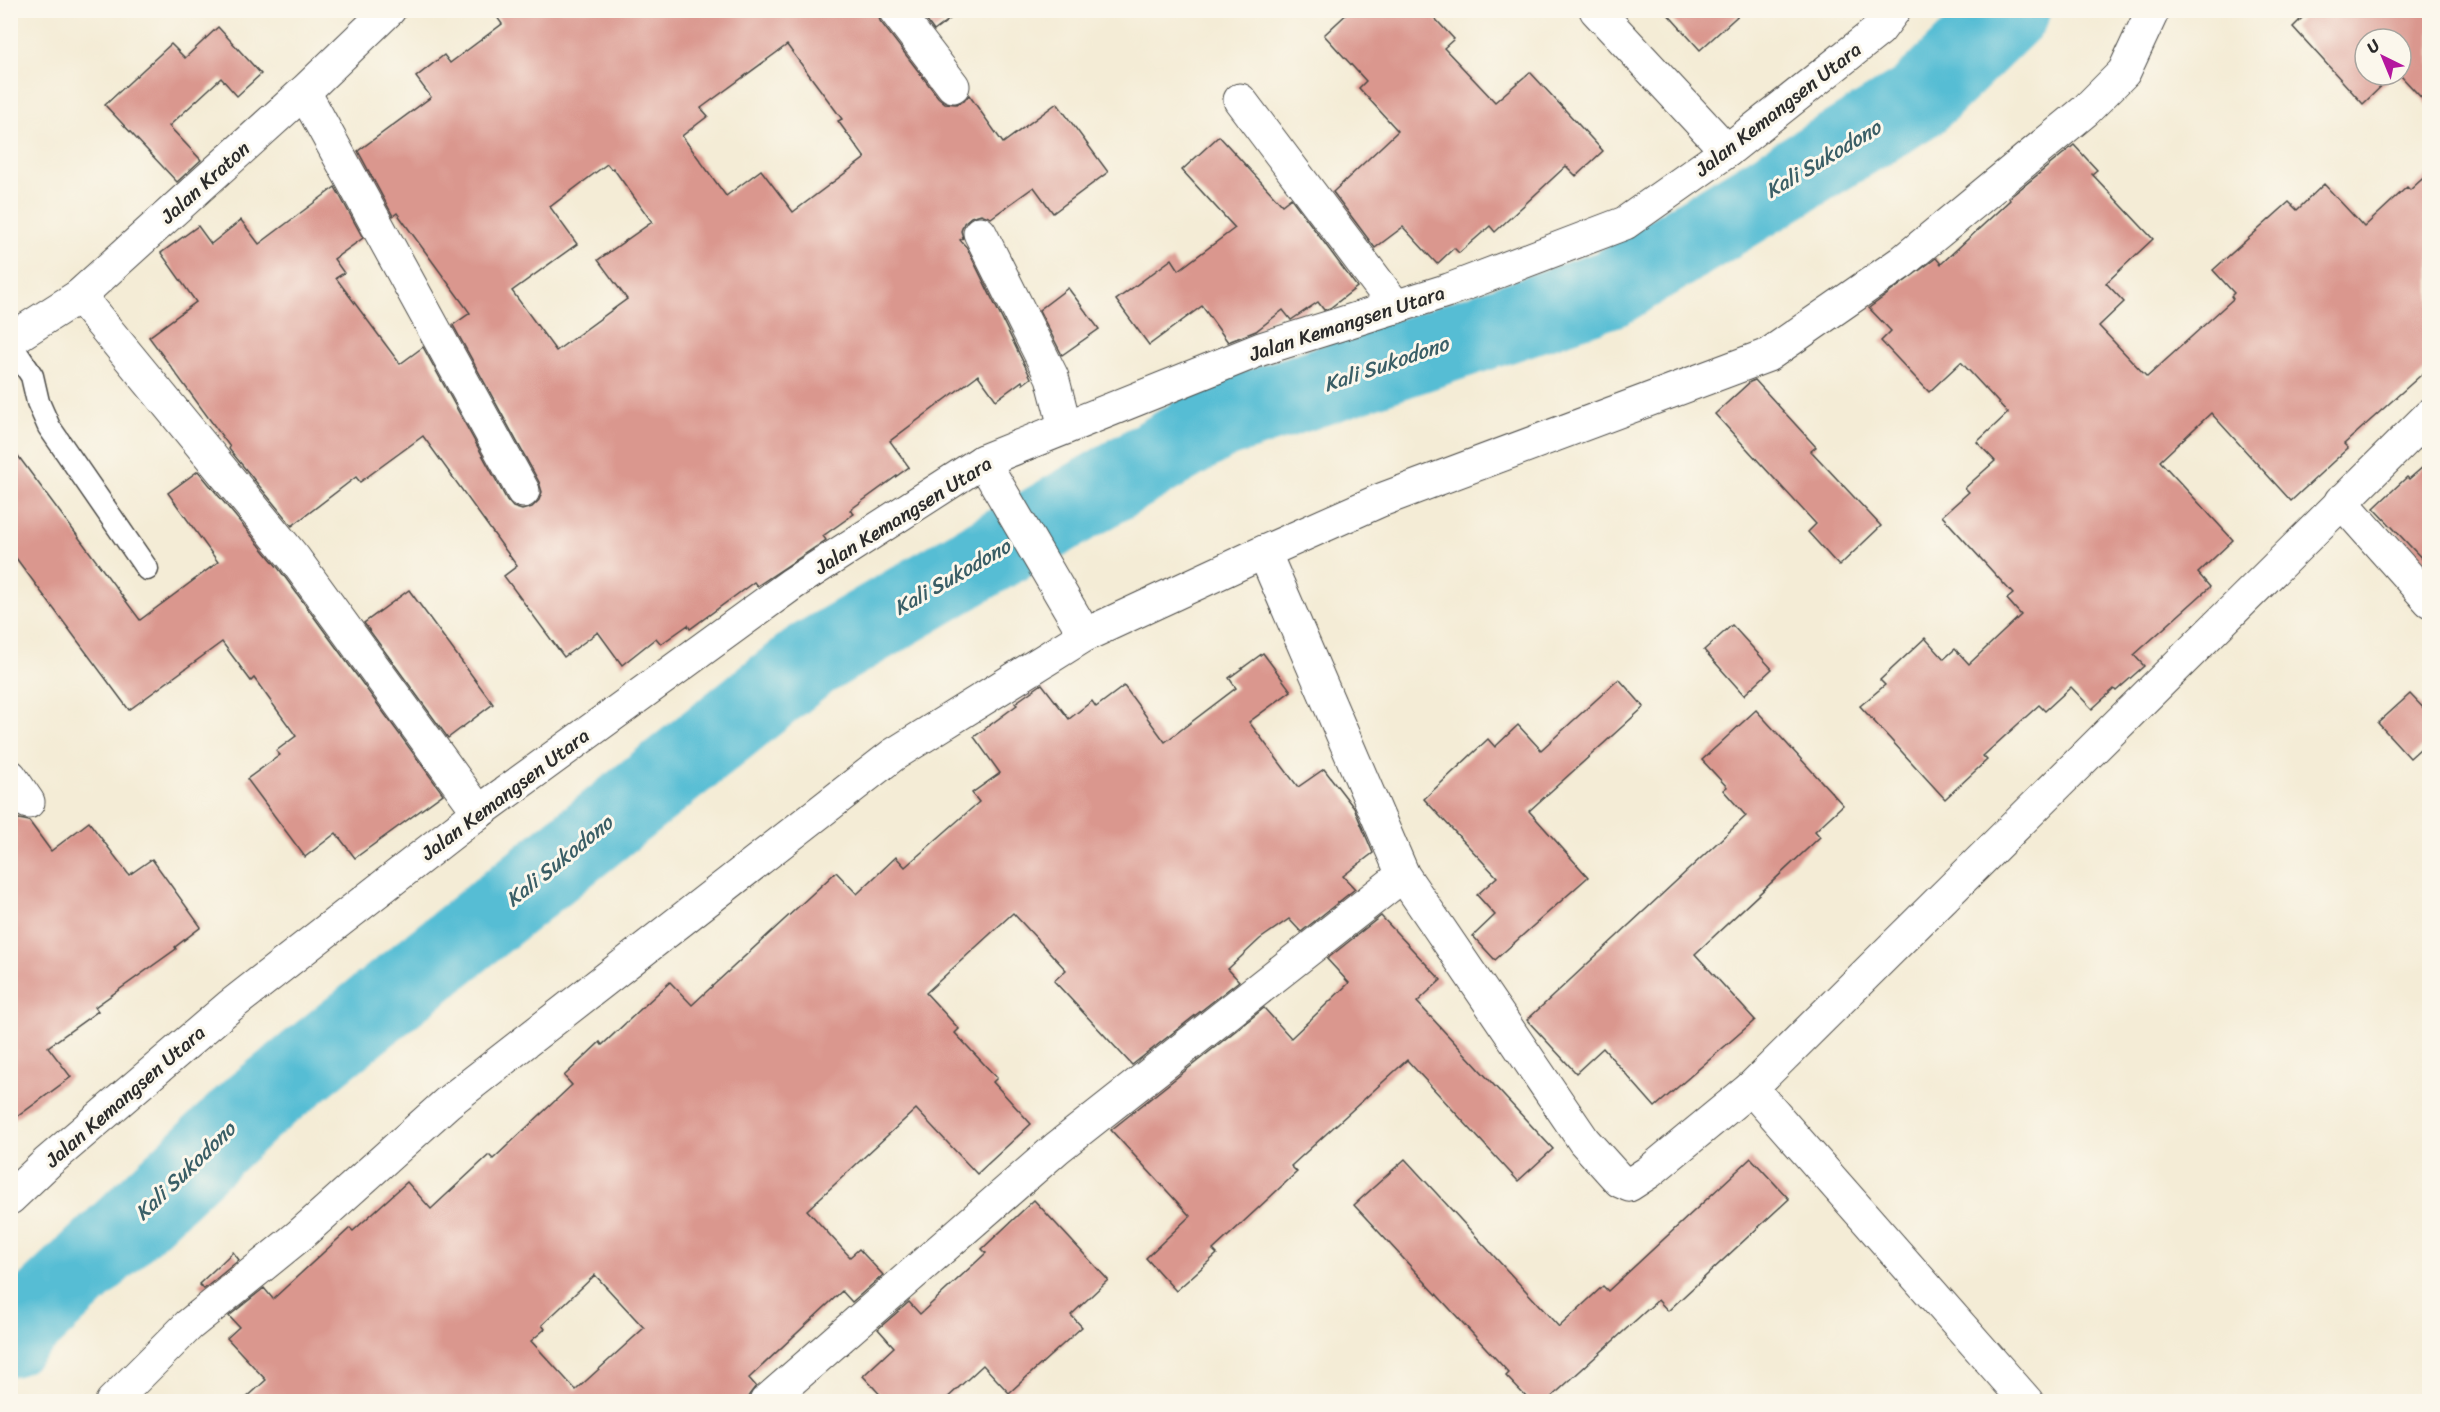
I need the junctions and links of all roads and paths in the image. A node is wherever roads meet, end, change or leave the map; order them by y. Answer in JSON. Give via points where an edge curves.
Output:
{"nodes":[{"id":1,"x":389,"y":10,"type":"edge"},
{"id":2,"x":896,"y":10,"type":"edge"},
{"id":3,"x":1596,"y":10,"type":"edge"},
{"id":4,"x":1894,"y":10,"type":"edge"},
{"id":5,"x":2153,"y":10,"type":"edge"},
{"id":6,"x":952,"y":86,"type":"dead end"},
{"id":7,"x":304,"y":92,"type":"junction"},
{"id":8,"x":1240,"y":100,"type":"dead end"},
{"id":9,"x":1727,"y":151,"type":"junction"},
{"id":10,"x":980,"y":233,"type":"dead end"},
{"id":11,"x":79,"y":296,"type":"junction"},
{"id":12,"x":1396,"y":307,"type":"junction"},
{"id":13,"x":10,"y":341,"type":"edge"},
{"id":14,"x":2430,"y":415,"type":"edge"},
{"id":15,"x":1065,"y":427,"type":"junction"},
{"id":16,"x":983,"y":461,"type":"junction"},
{"id":17,"x":523,"y":491,"type":"dead end"},
{"id":18,"x":2341,"y":501,"type":"junction"},
{"id":19,"x":1264,"y":552,"type":"junction"},
{"id":20,"x":147,"y":569,"type":"dead end"},
{"id":21,"x":2430,"y":601,"type":"edge"},
{"id":22,"x":1086,"y":635,"type":"junction"},
{"id":23,"x":479,"y":812,"type":"junction"},
{"id":24,"x":1403,"y":874,"type":"junction"},
{"id":25,"x":1751,"y":1088,"type":"junction"},
{"id":26,"x":10,"y":1198,"type":"edge"},
{"id":27,"x":112,"y":1401,"type":"edge"},
{"id":28,"x":766,"y":1401,"type":"edge"},
{"id":29,"x":2026,"y":1401,"type":"edge"}],
"edges":[{"from":1,"to":7,"type":"street","name":"Jalan Kraton"},
{"from":2,"to":6,"type":"street"},
{"from":3,"to":9,"type":"street"},
{"from":4,"to":9,"type":"street","name":"Jalan Kemangsen Utara","via":[[1879,30]]},
{"from":5,"to":19,"type":"street","via":[[2124,72],[2085,111],[1902,262],[1768,355],[1381,500]]},
{"from":7,"to":11,"type":"street","name":"Jalan Kraton"},
{"from":7,"to":17,"type":"street"},
{"from":8,"to":12,"type":"street"},
{"from":9,"to":12,"type":"street","name":"Jalan Kemangsen Utara","via":[[1625,224]]},
{"from":10,"to":15,"type":"street","via":[[1052,377]]},
{"from":11,"to":13,"type":"street","name":"Jalan Kraton"},
{"from":11,"to":23,"type":"street","via":[[294,558]]},
{"from":12,"to":15,"type":"street","name":"Jalan Kemangsen Utara","via":[[1261,349]]},
{"from":13,"to":20,"type":"lane","via":[[32,376],[49,427]]},
{"from":14,"to":18,"type":"street"},
{"from":15,"to":16,"type":"street","name":"Jalan Kemangsen Utara"},
{"from":16,"to":22,"type":"street"},
{"from":16,"to":23,"type":"street","name":"Jalan Kemangsen Utara","via":[[792,584]]},
{"from":18,"to":21,"type":"street"},
{"from":18,"to":25,"type":"street"},
{"from":19,"to":22,"type":"street"},
{"from":19,"to":24,"type":"street"},
{"from":22,"to":27,"type":"street","via":[[893,755],[447,1103],[300,1235],[189,1325]]},
{"from":23,"to":26,"type":"street","name":"Jalan Kemangsen Utara","via":[[230,1006]]},
{"from":24,"to":25,"type":"street","via":[[1584,1141],[1625,1185],[1649,1172]]},
{"from":24,"to":28,"type":"street","via":[[1057,1148]]},
{"from":25,"to":29,"type":"street"}]}
